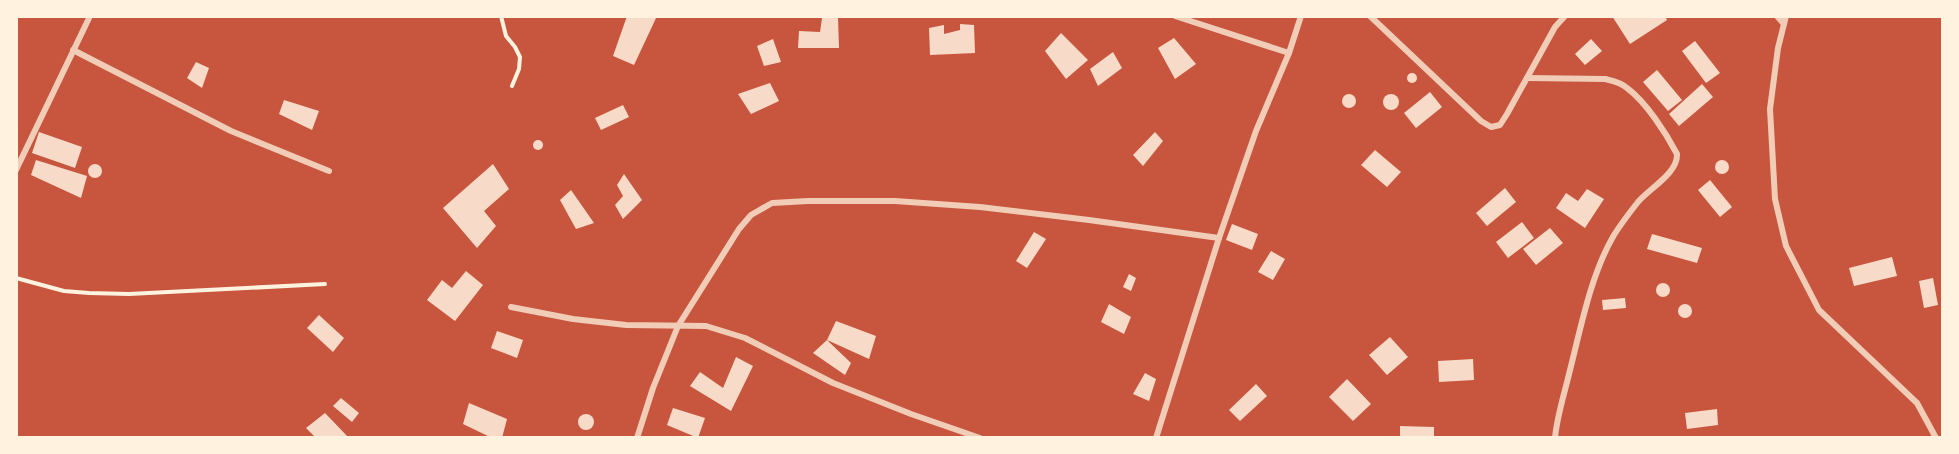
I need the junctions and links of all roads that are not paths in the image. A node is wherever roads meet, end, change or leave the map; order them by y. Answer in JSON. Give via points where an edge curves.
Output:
{"nodes":[{"id":1,"x":90,"y":16,"type":"edge"},
{"id":2,"x":1175,"y":16,"type":"edge"},
{"id":3,"x":1300,"y":16,"type":"edge"},
{"id":4,"x":1370,"y":16,"type":"edge"},
{"id":5,"x":1565,"y":16,"type":"edge"},
{"id":6,"x":1777,"y":16,"type":"edge"},
{"id":7,"x":1785,"y":20,"type":"edge"},
{"id":8,"x":73,"y":50,"type":"junction"},
{"id":9,"x":1289,"y":53,"type":"junction"},
{"id":10,"x":1527,"y":78,"type":"junction"},
{"id":11,"x":16,"y":170,"type":"edge"},
{"id":12,"x":329,"y":171,"type":"dead end"},
{"id":13,"x":1219,"y":238,"type":"junction"},
{"id":14,"x":511,"y":307,"type":"dead end"},
{"id":15,"x":678,"y":326,"type":"junction"},
{"id":16,"x":637,"y":438,"type":"edge"},
{"id":17,"x":980,"y":438,"type":"edge"},
{"id":18,"x":1156,"y":438,"type":"edge"},
{"id":19,"x":1556,"y":438,"type":"edge"},
{"id":20,"x":1936,"y":438,"type":"edge"}],
"edges":[{"from":1,"to":8,"type":"street"},
{"from":2,"to":9,"type":"street"},
{"from":3,"to":9,"type":"street"},
{"from":4,"to":10,"type":"street","via":[[1491,127],[1500,125]]},
{"from":5,"to":10,"type":"street"},
{"from":6,"to":7,"type":"street"},
{"from":7,"to":20,"type":"street","via":[[1770,109],[1775,199],[1786,246],[1820,310],[1917,403]]},
{"from":8,"to":11,"type":"street"},
{"from":8,"to":12,"type":"street","via":[[231,131]]},
{"from":9,"to":13,"type":"street"},
{"from":10,"to":19,"type":"street","via":[[1605,80],[1628,88],[1677,154],[1678,161],[1638,202],[1614,236],[1598,270],[1556,425]]},
{"from":13,"to":15,"type":"street","via":[[980,207],[895,201],[772,203],[751,214]]},
{"from":13,"to":18,"type":"street"},
{"from":14,"to":15,"type":"street","via":[[573,319]]},
{"from":15,"to":16,"type":"street","via":[[652,388]]},
{"from":15,"to":17,"type":"street","via":[[706,326],[745,338],[833,383]]}]}
